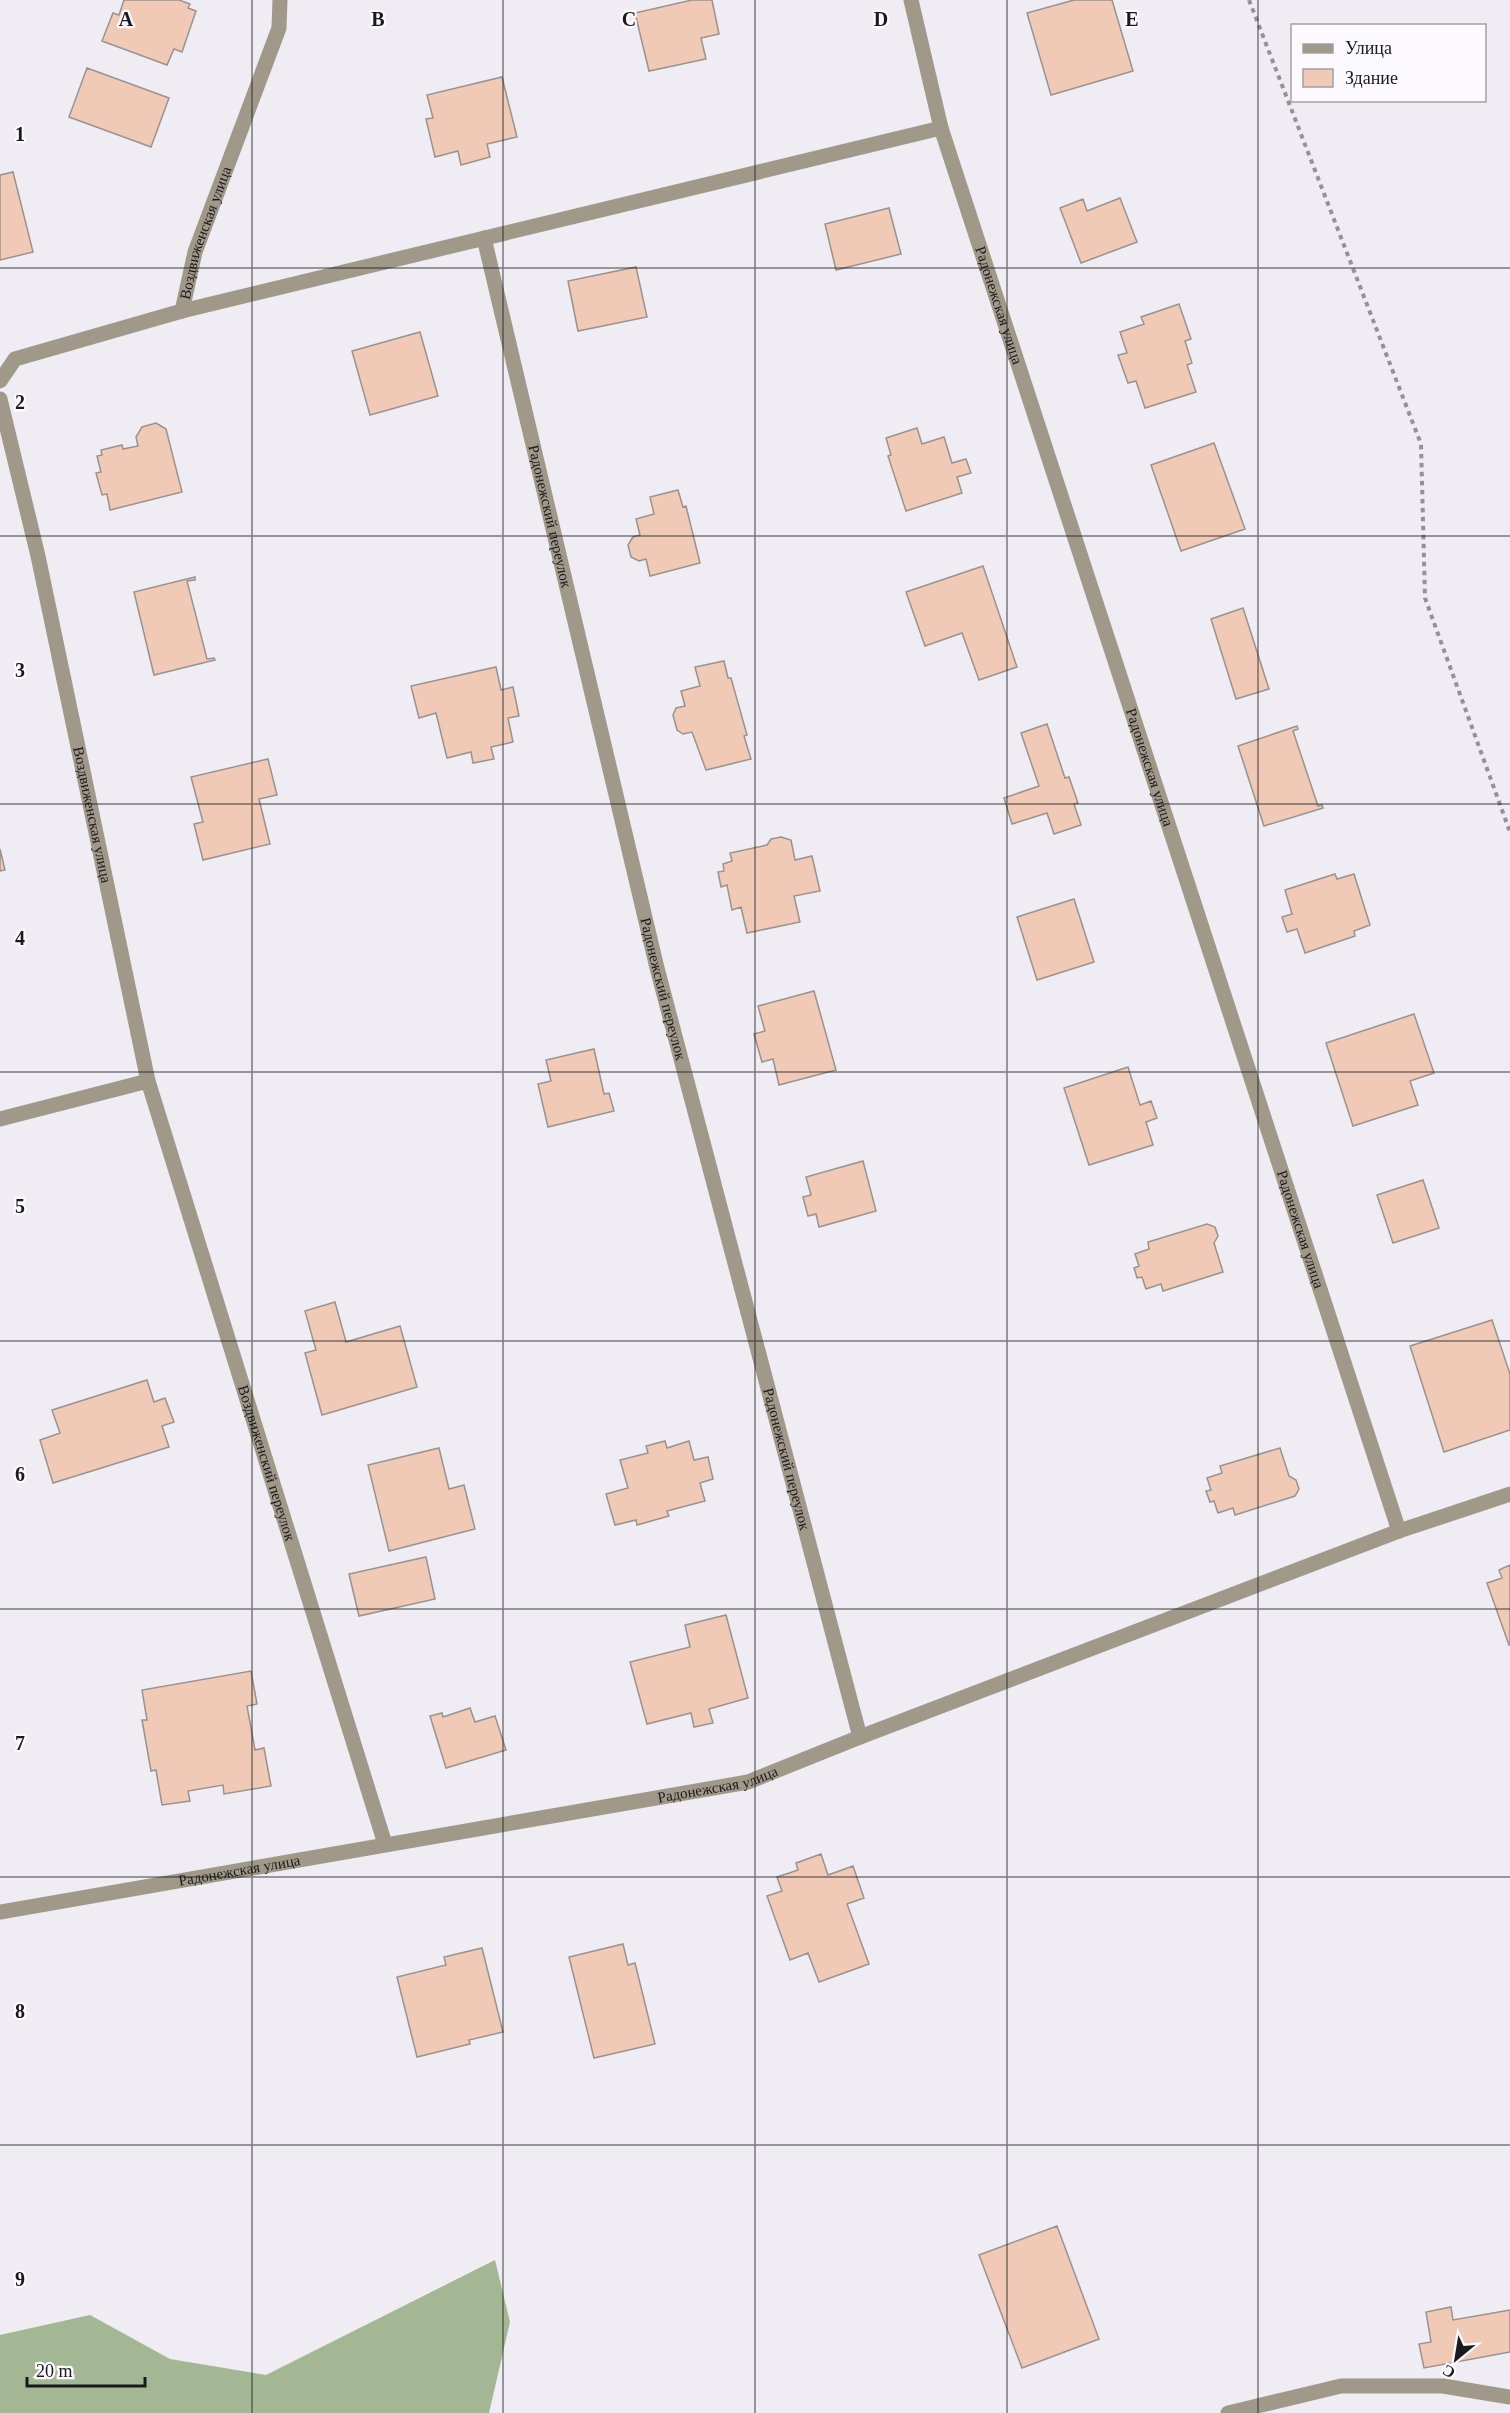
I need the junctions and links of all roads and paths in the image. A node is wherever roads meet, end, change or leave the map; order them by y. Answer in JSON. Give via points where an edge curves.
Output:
{"nodes":[{"id":1,"x":280,"y":0,"type":"edge"},
{"id":2,"x":911,"y":0,"type":"edge"},
{"id":3,"x":1249,"y":0,"type":"edge"},
{"id":4,"x":941,"y":128,"type":"junction"},
{"id":5,"x":484,"y":238,"type":"junction"},
{"id":6,"x":182,"y":311,"type":"junction"},
{"id":7,"x":0,"y":381,"type":"edge"},
{"id":8,"x":0,"y":399,"type":"edge"},
{"id":9,"x":1510,"y":832,"type":"edge"},
{"id":10,"x":148,"y":1081,"type":"junction"},
{"id":11,"x":0,"y":1119,"type":"edge"},
{"id":12,"x":1510,"y":1494,"type":"edge"},
{"id":13,"x":1399,"y":1531,"type":"junction"},
{"id":14,"x":860,"y":1737,"type":"junction"},
{"id":15,"x":386,"y":1844,"type":"junction"},
{"id":16,"x":0,"y":1912,"type":"edge"},
{"id":17,"x":1510,"y":2397,"type":"edge"},
{"id":18,"x":1228,"y":2413,"type":"edge"}],
"edges":[{"from":1,"to":6,"type":"street","name":"Воздвиженская улица","via":[[279,28],[195,252]]},
{"from":2,"to":4,"type":"street","name":"Радонежская улица"},
{"from":3,"to":9,"type":"path","via":[[1421,444],[1425,598]]},
{"from":4,"to":5,"type":"street"},
{"from":4,"to":13,"type":"street","name":"Радонежская улица"},
{"from":5,"to":6,"type":"street"},
{"from":5,"to":14,"type":"street","name":"Радонежский переулок","via":[[657,968]]},
{"from":6,"to":7,"type":"street","name":"Воздвиженская улица","via":[[15,359]]},
{"from":8,"to":10,"type":"street","name":"Воздвиженская улица","via":[[38,556]]},
{"from":10,"to":11,"type":"street"},
{"from":10,"to":15,"type":"street","name":"Воздвиженский переулок"},
{"from":12,"to":13,"type":"street","name":"Радонежская улица"},
{"from":13,"to":14,"type":"street","name":"Радонежская улица"},
{"from":14,"to":15,"type":"street","name":"Радонежская улица","via":[[748,1782]]},
{"from":15,"to":16,"type":"street","name":"Радонежская улица"},
{"from":17,"to":18,"type":"street","via":[[1443,2386],[1341,2386]]}]}
